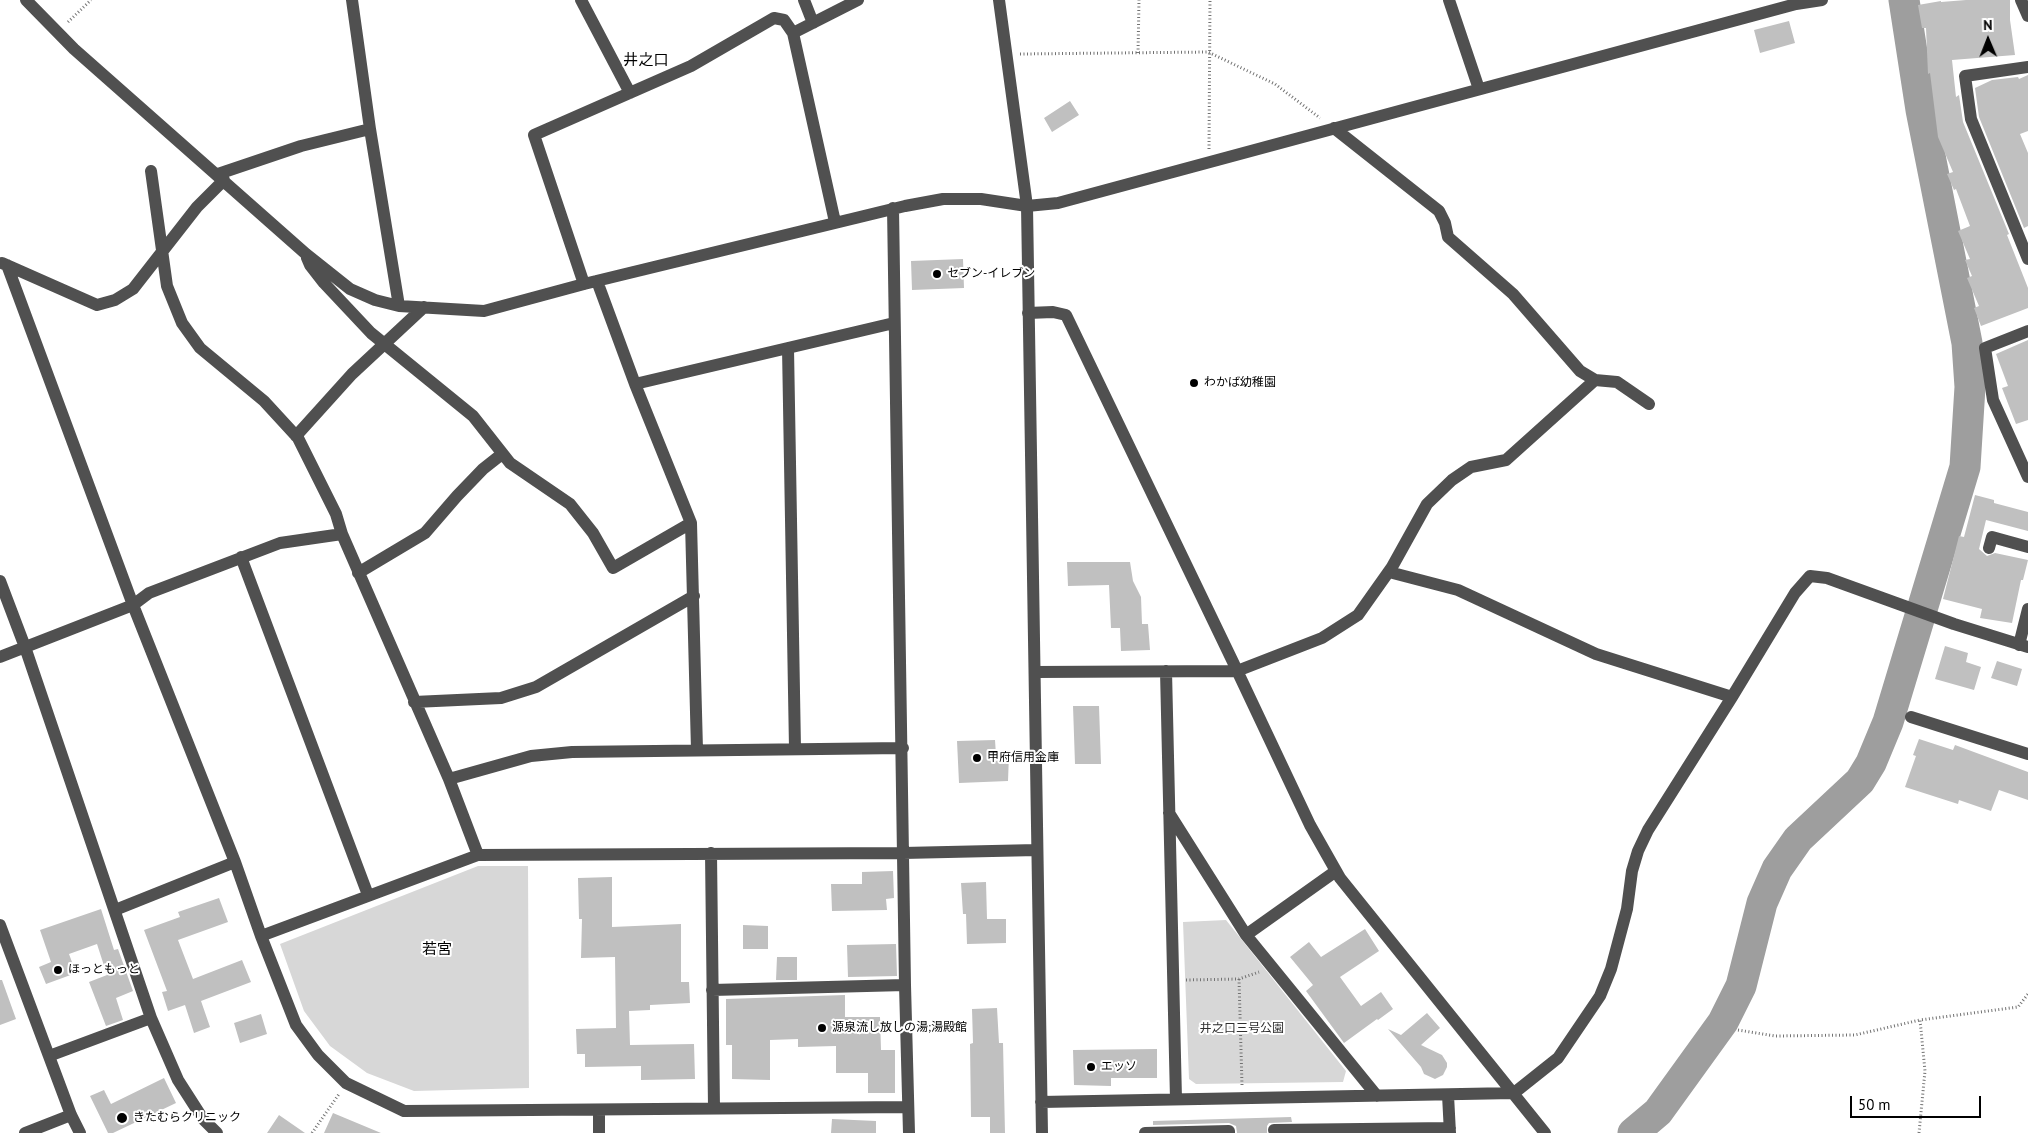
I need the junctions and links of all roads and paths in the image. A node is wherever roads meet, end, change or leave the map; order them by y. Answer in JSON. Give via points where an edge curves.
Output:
{"nodes":[{"id":1,"x":26,"y":0,"type":"edge"},
{"id":2,"x":91,"y":0,"type":"edge"},
{"id":3,"x":352,"y":0,"type":"edge"},
{"id":4,"x":581,"y":0,"type":"edge"},
{"id":5,"x":804,"y":0,"type":"edge"},
{"id":6,"x":858,"y":0,"type":"edge"},
{"id":7,"x":999,"y":0,"type":"edge"},
{"id":8,"x":1139,"y":0,"type":"edge"},
{"id":9,"x":1210,"y":0,"type":"edge"},
{"id":10,"x":1449,"y":0,"type":"edge"},
{"id":11,"x":1822,"y":0,"type":"edge"},
{"id":12,"x":2021,"y":0,"type":"edge"},
{"id":13,"x":2028,"y":16,"type":"edge"},
{"id":14,"x":813,"y":23,"type":"junction"},
{"id":15,"x":58,"y":31,"type":"junction"},
{"id":16,"x":793,"y":33,"type":"junction"},
{"id":17,"x":1208,"y":52,"type":"junction"},
{"id":18,"x":1138,"y":53,"type":"junction"},
{"id":19,"x":1007,"y":54,"type":"junction"},
{"id":20,"x":2028,"y":67,"type":"edge"},
{"id":21,"x":1479,"y":89,"type":"junction"},
{"id":22,"x":630,"y":93,"type":"junction"},
{"id":23,"x":1334,"y":128,"type":"junction"},
{"id":24,"x":370,"y":129,"type":"junction"},
{"id":25,"x":1209,"y":162,"type":"junction"},
{"id":26,"x":151,"y":171,"type":"dead end"},
{"id":27,"x":221,"y":178,"type":"junction"},
{"id":28,"x":1027,"y":206,"type":"junction"},
{"id":29,"x":894,"y":208,"type":"junction"},
{"id":30,"x":835,"y":222,"type":"junction"},
{"id":31,"x":162,"y":253,"type":"junction"},
{"id":32,"x":306,"y":254,"type":"junction"},
{"id":33,"x":2028,"y":259,"type":"edge"},
{"id":34,"x":3,"y":263,"type":"edge"},
{"id":35,"x":597,"y":281,"type":"junction"},
{"id":36,"x":584,"y":284,"type":"junction"},
{"id":37,"x":399,"y":306,"type":"junction"},
{"id":38,"x":424,"y":307,"type":"junction"},
{"id":39,"x":1028,"y":313,"type":"junction"},
{"id":40,"x":894,"y":323,"type":"junction"},
{"id":41,"x":2028,"y":331,"type":"edge"},
{"id":42,"x":384,"y":344,"type":"junction"},
{"id":43,"x":788,"y":348,"type":"junction"},
{"id":44,"x":1595,"y":380,"type":"junction"},
{"id":45,"x":635,"y":384,"type":"junction"},
{"id":46,"x":1649,"y":404,"type":"dead end"},
{"id":47,"x":296,"y":436,"type":"junction"},
{"id":48,"x":502,"y":454,"type":"junction"},
{"id":49,"x":2028,"y":477,"type":"edge"},
{"id":50,"x":692,"y":523,"type":"junction"},
{"id":51,"x":342,"y":534,"type":"junction"},
{"id":52,"x":2028,"y":547,"type":"edge"},
{"id":53,"x":1989,"y":548,"type":"dead end"},
{"id":54,"x":240,"y":557,"type":"junction"},
{"id":55,"x":1389,"y":572,"type":"junction"},
{"id":56,"x":358,"y":573,"type":"junction"},
{"id":57,"x":0,"y":581,"type":"edge"},
{"id":58,"x":694,"y":596,"type":"junction"},
{"id":59,"x":133,"y":605,"type":"junction"},
{"id":60,"x":2028,"y":609,"type":"edge"},
{"id":61,"x":2023,"y":646,"type":"edge"},
{"id":62,"x":25,"y":647,"type":"junction"},
{"id":63,"x":0,"y":657,"type":"edge"},
{"id":64,"x":1166,"y":671,"type":"junction"},
{"id":65,"x":1237,"y":671,"type":"junction"},
{"id":66,"x":1035,"y":672,"type":"junction"},
{"id":67,"x":1732,"y":697,"type":"junction"},
{"id":68,"x":414,"y":702,"type":"junction"},
{"id":69,"x":1911,"y":717,"type":"dead end"},
{"id":70,"x":903,"y":748,"type":"junction"},
{"id":71,"x":795,"y":749,"type":"junction"},
{"id":72,"x":697,"y":750,"type":"junction"},
{"id":73,"x":2028,"y":754,"type":"edge"},
{"id":74,"x":449,"y":779,"type":"junction"},
{"id":75,"x":1170,"y":813,"type":"junction"},
{"id":76,"x":1037,"y":850,"type":"junction"},
{"id":77,"x":711,"y":853,"type":"junction"},
{"id":78,"x":903,"y":853,"type":"junction"},
{"id":79,"x":478,"y":855,"type":"junction"},
{"id":80,"x":235,"y":862,"type":"junction"},
{"id":81,"x":1336,"y":871,"type":"junction"},
{"id":82,"x":368,"y":895,"type":"junction"},
{"id":83,"x":115,"y":910,"type":"junction"},
{"id":84,"x":0,"y":925,"type":"edge"},
{"id":85,"x":1246,"y":935,"type":"junction"},
{"id":86,"x":261,"y":936,"type":"junction"},
{"id":87,"x":1271,"y":966,"type":"junction"},
{"id":88,"x":1239,"y":979,"type":"junction"},
{"id":89,"x":1173,"y":980,"type":"junction"},
{"id":90,"x":905,"y":985,"type":"junction"},
{"id":91,"x":712,"y":990,"type":"junction"},
{"id":92,"x":2028,"y":994,"type":"edge"},
{"id":93,"x":151,"y":1018,"type":"junction"},
{"id":94,"x":1920,"y":1020,"type":"junction"},
{"id":95,"x":1738,"y":1030,"type":"dead end"},
{"id":96,"x":49,"y":1056,"type":"junction"},
{"id":97,"x":346,"y":1083,"type":"junction"},
{"id":98,"x":1514,"y":1093,"type":"junction"},
{"id":99,"x":1448,"y":1095,"type":"junction"},
{"id":100,"x":1377,"y":1096,"type":"junction"},
{"id":101,"x":1243,"y":1098,"type":"junction"},
{"id":102,"x":1176,"y":1099,"type":"junction"},
{"id":103,"x":1041,"y":1102,"type":"junction"},
{"id":104,"x":908,"y":1107,"type":"junction"},
{"id":105,"x":714,"y":1108,"type":"junction"},
{"id":106,"x":599,"y":1111,"type":"junction"},
{"id":107,"x":71,"y":1115,"type":"junction"},
{"id":108,"x":1274,"y":1130,"type":"dead end"},
{"id":109,"x":1450,"y":1130,"type":"edge"},
{"id":110,"x":25,"y":1133,"type":"edge"},
{"id":111,"x":80,"y":1133,"type":"edge"},
{"id":112,"x":217,"y":1133,"type":"edge"},
{"id":113,"x":312,"y":1133,"type":"edge"},
{"id":114,"x":599,"y":1133,"type":"edge"},
{"id":115,"x":909,"y":1133,"type":"edge"},
{"id":116,"x":1042,"y":1133,"type":"edge"},
{"id":117,"x":1145,"y":1133,"type":"edge"},
{"id":118,"x":1229,"y":1133,"type":"edge"},
{"id":119,"x":1545,"y":1133,"type":"edge"},
{"id":120,"x":1919,"y":1133,"type":"edge"}],
"edges":[{"from":1,"to":15,"type":"street"},
{"from":2,"to":15,"type":"path"},
{"from":3,"to":24,"type":"street"},
{"from":4,"to":22,"type":"street"},
{"from":5,"to":14,"type":"street"},
{"from":6,"to":14,"type":"street"},
{"from":7,"to":19,"type":"street"},
{"from":8,"to":18,"type":"path"},
{"from":9,"to":17,"type":"path"},
{"from":10,"to":21,"type":"street"},
{"from":11,"to":21,"type":"street","via":[[1796,4]]},
{"from":12,"to":13,"type":"street"},
{"from":14,"to":16,"type":"street"},
{"from":15,"to":27,"type":"street","via":[[74,49]]},
{"from":16,"to":22,"type":"street","via":[[784,20],[774,18],[691,66]]},
{"from":16,"to":30,"type":"street"},
{"from":17,"to":18,"type":"path"},
{"from":17,"to":23,"type":"path","via":[[1274,84]]},
{"from":17,"to":25,"type":"path"},
{"from":18,"to":19,"type":"path"},
{"from":19,"to":28,"type":"street"},
{"from":20,"to":33,"type":"street","via":[[1965,76],[1970,119]]},
{"from":21,"to":23,"type":"street"},
{"from":22,"to":36,"type":"street","via":[[534,135]]},
{"from":23,"to":25,"type":"street"},
{"from":23,"to":44,"type":"street","via":[[1440,210],[1448,237],[1513,294],[1580,371]]},
{"from":24,"to":27,"type":"street","via":[[301,146]]},
{"from":24,"to":37,"type":"street"},
{"from":25,"to":28,"type":"street","via":[[1058,203]]},
{"from":26,"to":31,"type":"street"},
{"from":27,"to":31,"type":"street"},
{"from":27,"to":32,"type":"street"},
{"from":28,"to":29,"type":"street","via":[[981,199],[943,199]]},
{"from":28,"to":39,"type":"street"},
{"from":29,"to":30,"type":"street"},
{"from":29,"to":40,"type":"street"},
{"from":30,"to":35,"type":"street"},
{"from":31,"to":34,"type":"street","via":[[133,289],[116,300],[98,305]]},
{"from":31,"to":47,"type":"street","via":[[167,286],[182,323],[200,348],[264,401]]},
{"from":32,"to":37,"type":"street","via":[[350,289]]},
{"from":32,"to":42,"type":"street","via":[[324,283]]},
{"from":34,"to":59,"type":"street"},
{"from":35,"to":36,"type":"street"},
{"from":35,"to":45,"type":"street"},
{"from":36,"to":38,"type":"street","via":[[484,310]]},
{"from":37,"to":38,"type":"street"},
{"from":38,"to":42,"type":"street"},
{"from":39,"to":65,"type":"street","via":[[1066,315]]},
{"from":39,"to":66,"type":"street"},
{"from":40,"to":43,"type":"street"},
{"from":40,"to":70,"type":"street"},
{"from":41,"to":49,"type":"street","via":[[1986,348],[1993,400]]},
{"from":42,"to":47,"type":"street"},
{"from":42,"to":48,"type":"street","via":[[473,416]]},
{"from":43,"to":45,"type":"street"},
{"from":43,"to":71,"type":"street"},
{"from":44,"to":46,"type":"street","via":[[1617,382]]},
{"from":44,"to":55,"type":"street","via":[[1506,460],[1471,467],[1452,480],[1428,504]]},
{"from":45,"to":50,"type":"street"},
{"from":47,"to":51,"type":"street","via":[[336,514]]},
{"from":48,"to":50,"type":"street","via":[[510,463],[570,504],[593,533],[613,568]]},
{"from":48,"to":56,"type":"street","via":[[483,469],[425,533]]},
{"from":50,"to":58,"type":"street"},
{"from":51,"to":54,"type":"street","via":[[280,543]]},
{"from":51,"to":56,"type":"street"},
{"from":52,"to":53,"type":"street","via":[[1992,537]]},
{"from":54,"to":59,"type":"street","via":[[149,593]]},
{"from":54,"to":82,"type":"street"},
{"from":55,"to":65,"type":"street","via":[[1358,615],[1322,638]]},
{"from":55,"to":67,"type":"street","via":[[1458,590],[1596,654]]},
{"from":56,"to":68,"type":"street"},
{"from":57,"to":62,"type":"street"},
{"from":58,"to":68,"type":"street","via":[[536,687],[501,698]]},
{"from":58,"to":72,"type":"street"},
{"from":59,"to":62,"type":"street"},
{"from":59,"to":80,"type":"street"},
{"from":60,"to":61,"type":"street"},
{"from":61,"to":67,"type":"street","via":[[1828,578],[1810,576],[1795,593]]},
{"from":62,"to":63,"type":"street"},
{"from":62,"to":83,"type":"street"},
{"from":64,"to":65,"type":"street"},
{"from":64,"to":66,"type":"street"},
{"from":64,"to":75,"type":"street"},
{"from":65,"to":81,"type":"street","via":[[1310,825]]},
{"from":66,"to":76,"type":"street"},
{"from":67,"to":98,"type":"street","via":[[1648,830],[1638,852],[1614,961],[1600,996],[1558,1058]]},
{"from":68,"to":74,"type":"street"},
{"from":69,"to":73,"type":"street"},
{"from":70,"to":71,"type":"street"},
{"from":70,"to":78,"type":"street"},
{"from":71,"to":72,"type":"street"},
{"from":72,"to":74,"type":"street","via":[[572,752],[531,756]]},
{"from":74,"to":79,"type":"street"},
{"from":75,"to":85,"type":"street"},
{"from":75,"to":89,"type":"street"},
{"from":76,"to":78,"type":"street"},
{"from":76,"to":103,"type":"street"},
{"from":77,"to":78,"type":"street"},
{"from":77,"to":79,"type":"street"},
{"from":77,"to":91,"type":"street"},
{"from":78,"to":90,"type":"street"},
{"from":79,"to":82,"type":"street"},
{"from":80,"to":83,"type":"street"},
{"from":80,"to":86,"type":"street"},
{"from":81,"to":85,"type":"street"},
{"from":81,"to":98,"type":"street"},
{"from":82,"to":86,"type":"street"},
{"from":83,"to":93,"type":"street"},
{"from":84,"to":96,"type":"street"},
{"from":85,"to":87,"type":"street"},
{"from":86,"to":97,"type":"street","via":[[296,1025],[318,1056]]},
{"from":87,"to":88,"type":"path"},
{"from":87,"to":100,"type":"street"},
{"from":88,"to":89,"type":"path"},
{"from":88,"to":101,"type":"path"},
{"from":89,"to":102,"type":"street"},
{"from":90,"to":91,"type":"street"},
{"from":90,"to":104,"type":"street"},
{"from":91,"to":105,"type":"street"},
{"from":92,"to":94,"type":"path","via":[[2018,1007]]},
{"from":93,"to":96,"type":"street"},
{"from":93,"to":112,"type":"street","via":[[178,1080],[203,1119]]},
{"from":94,"to":95,"type":"path","via":[[1855,1035],[1775,1036]]},
{"from":94,"to":120,"type":"path","via":[[1925,1071]]},
{"from":96,"to":107,"type":"street"},
{"from":97,"to":106,"type":"street","via":[[404,1111]]},
{"from":97,"to":113,"type":"path"},
{"from":98,"to":99,"type":"street"},
{"from":98,"to":119,"type":"street"},
{"from":99,"to":100,"type":"street"},
{"from":99,"to":109,"type":"street"},
{"from":100,"to":101,"type":"street"},
{"from":101,"to":102,"type":"street"},
{"from":102,"to":103,"type":"street"},
{"from":103,"to":116,"type":"street"},
{"from":104,"to":105,"type":"street"},
{"from":104,"to":115,"type":"street"},
{"from":105,"to":106,"type":"street"},
{"from":106,"to":114,"type":"street"},
{"from":107,"to":110,"type":"street"},
{"from":107,"to":111,"type":"street"},
{"from":108,"to":109,"type":"street"},
{"from":117,"to":118,"type":"street"}]}
